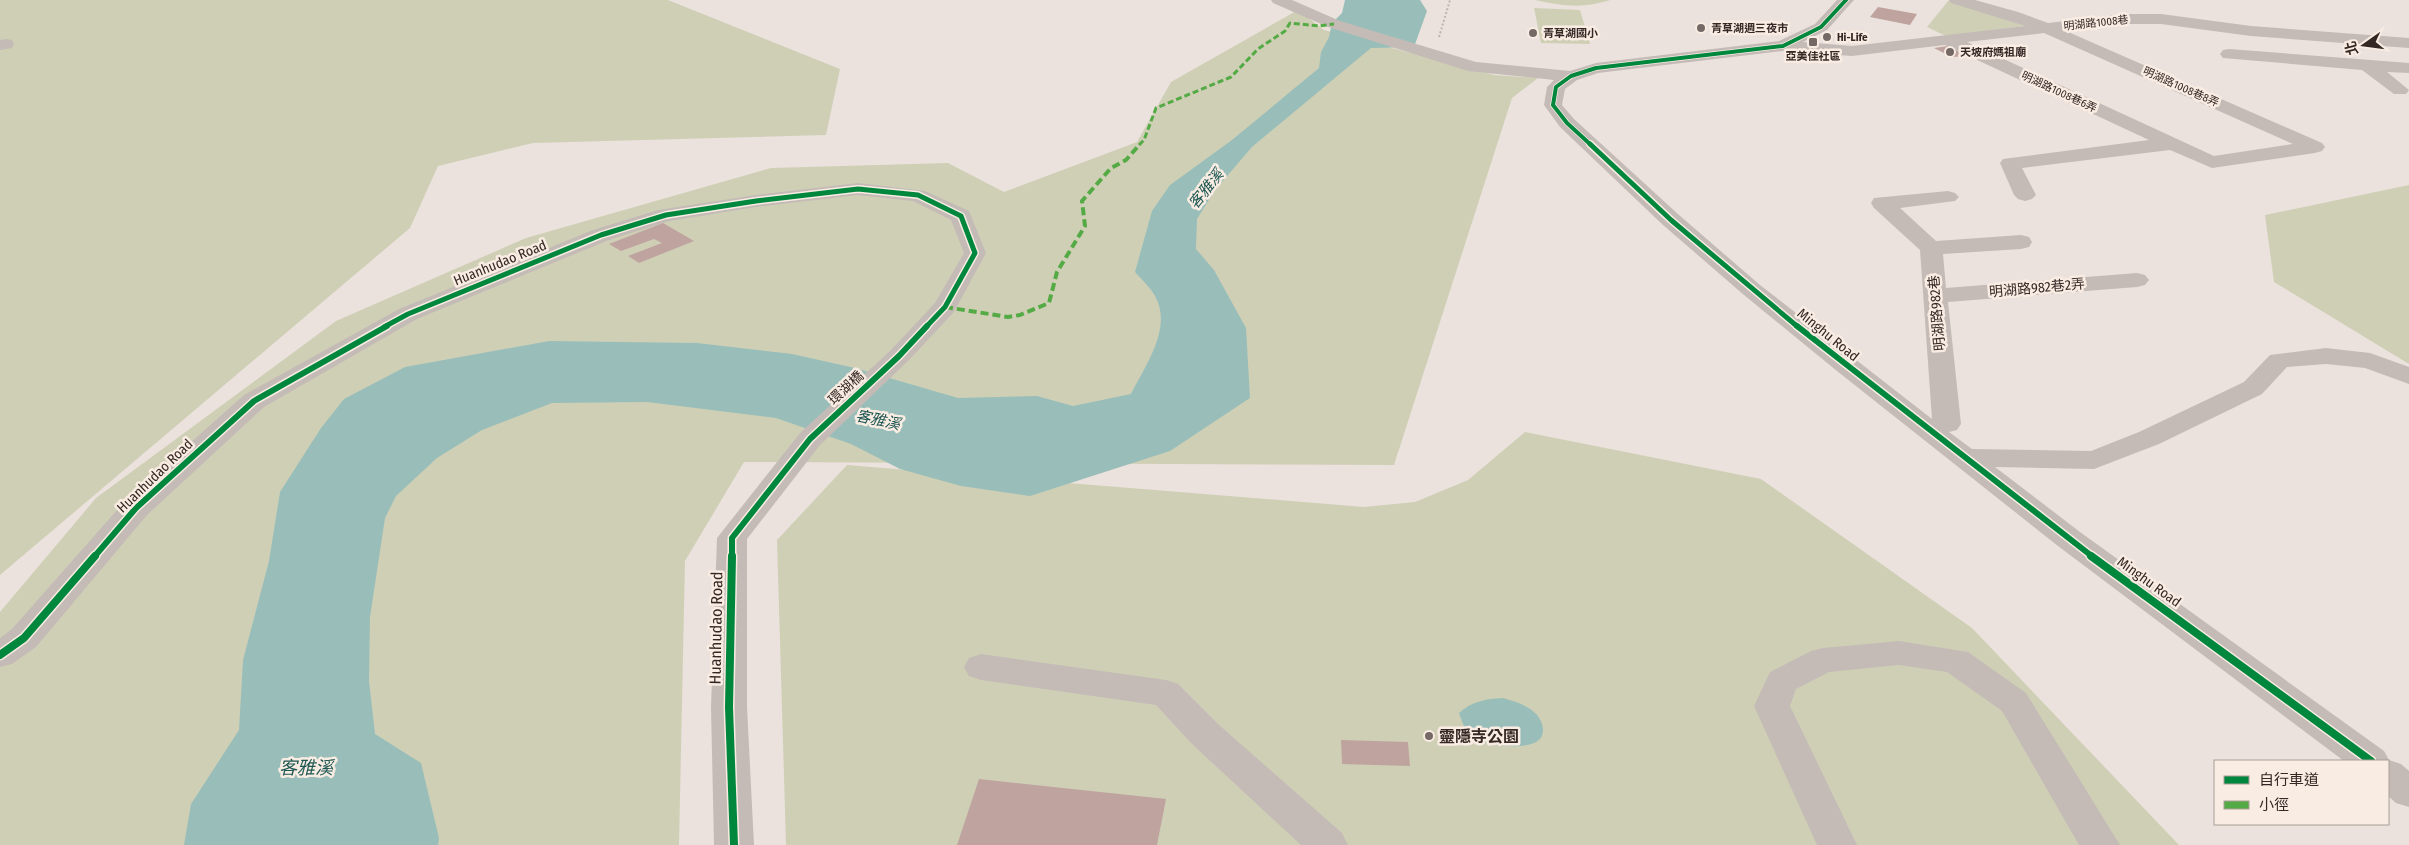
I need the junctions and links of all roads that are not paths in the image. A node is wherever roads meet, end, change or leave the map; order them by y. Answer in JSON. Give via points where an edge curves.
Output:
{"nodes":[{"id":1,"x":1279,"y":0,"type":"edge"},
{"id":2,"x":1846,"y":0,"type":"edge"},
{"id":3,"x":1967,"y":1,"type":"edge"},
{"id":4,"x":2306,"y":19,"type":"dead end"},
{"id":5,"x":2378,"y":25,"type":"dead end"},
{"id":6,"x":2046,"y":28,"type":"junction"},
{"id":7,"x":2328,"y":36,"type":"junction"},
{"id":8,"x":1948,"y":40,"type":"junction"},
{"id":9,"x":2406,"y":44,"type":"edge"},
{"id":10,"x":1784,"y":46,"type":"junction"},
{"id":11,"x":2228,"y":54,"type":"dead end"},
{"id":12,"x":2367,"y":65,"type":"junction"},
{"id":13,"x":2409,"y":68,"type":"edge"},
{"id":14,"x":1570,"y":76,"type":"junction"},
{"id":15,"x":2400,"y":90,"type":"dead end"},
{"id":16,"x":2170,"y":144,"type":"junction"},
{"id":17,"x":2212,"y":162,"type":"joint"},
{"id":18,"x":2025,"y":195,"type":"dead end"},
{"id":19,"x":1948,"y":196,"type":"dead end"},
{"id":20,"x":2021,"y":242,"type":"dead end"},
{"id":21,"x":1931,"y":248,"type":"junction"},
{"id":22,"x":2137,"y":280,"type":"dead end"},
{"id":23,"x":1936,"y":296,"type":"junction"},
{"id":24,"x":899,"y":356,"type":"joint"},
{"id":25,"x":2409,"y":376,"type":"edge"},
{"id":26,"x":1928,"y":428,"type":"junction"},
{"id":27,"x":810,"y":439,"type":"joint"},
{"id":28,"x":1964,"y":458,"type":"junction"},
{"id":29,"x":0,"y":655,"type":"edge"},
{"id":30,"x":980,"y":667,"type":"dead end"},
{"id":31,"x":2370,"y":760,"type":"edge"},
{"id":32,"x":2389,"y":776,"type":"edge"},
{"id":33,"x":2409,"y":792,"type":"edge"},
{"id":34,"x":734,"y":845,"type":"edge"},
{"id":35,"x":1328,"y":845,"type":"edge"},
{"id":36,"x":1837,"y":845,"type":"edge"},
{"id":37,"x":2100,"y":845,"type":"edge"}],
"edges":[{"from":1,"to":14,"type":"street","via":[[1334,24],[1474,67]]},
{"from":2,"to":10,"type":"street","via":[[1821,27]]},
{"from":3,"to":6,"type":"street","name":"明湖路1008巷8弄"},
{"from":4,"to":7,"type":"street"},
{"from":5,"to":9,"type":"street"},
{"from":6,"to":7,"type":"street","name":"明湖路1008巷","via":[[2122,19],[2161,19],[2251,31]]},
{"from":6,"to":8,"type":"street","name":"明湖路1008巷"},
{"from":6,"to":17,"type":"street","name":"明湖路1008巷8弄","via":[[2315,147]]},
{"from":7,"to":9,"type":"street","name":"明湖路1008巷"},
{"from":8,"to":10,"type":"street","name":"明湖路1008巷","via":[[1852,51]]},
{"from":8,"to":16,"type":"street","name":"明湖路1008巷6弄"},
{"from":10,"to":14,"type":"street","via":[[1596,68]]},
{"from":11,"to":12,"type":"street"},
{"from":12,"to":13,"type":"street"},
{"from":12,"to":15,"type":"street"},
{"from":14,"to":26,"type":"street","name":"Minghu Road","via":[[1556,87],[1553,105],[1567,123],[1752,290]]},
{"from":16,"to":17,"type":"street","name":"明湖路1008巷6弄"},
{"from":16,"to":18,"type":"street","name":"明湖路1008巷6弄","via":[[2010,162]]},
{"from":19,"to":21,"type":"street","via":[[1882,203]]},
{"from":20,"to":21,"type":"street"},
{"from":21,"to":23,"type":"street","name":"明湖路982巷"},
{"from":22,"to":23,"type":"street","name":"明湖路982巷2弄"},
{"from":23,"to":26,"type":"street","name":"明湖路982巷","via":[[1947,424]]},
{"from":24,"to":27,"type":"street","name":"環湖橋"},
{"from":24,"to":29,"type":"street","name":"Huanhudao Road","via":[[945,307],[975,253],[960,216],[918,195],[858,189],[756,201],[666,215],[601,235],[408,314],[254,401],[136,508],[24,638]]},
{"from":25,"to":28,"type":"street","via":[[2370,360],[2326,356],[2279,360],[2253,388],[2149,438],[2094,460]]},
{"from":26,"to":28,"type":"street","name":"Minghu Road"},
{"from":27,"to":34,"type":"street","name":"Huanhudao Road","via":[[732,538],[729,707]]},
{"from":28,"to":31,"type":"street","name":"Minghu Road"},
{"from":30,"to":35,"type":"street","via":[[1166,693],[1206,734]]},
{"from":32,"to":33,"type":"street"},
{"from":36,"to":37,"type":"street","via":[[1772,706],[1782,681],[1823,660],[1899,653],[1956,661],[2014,702]]}]}
